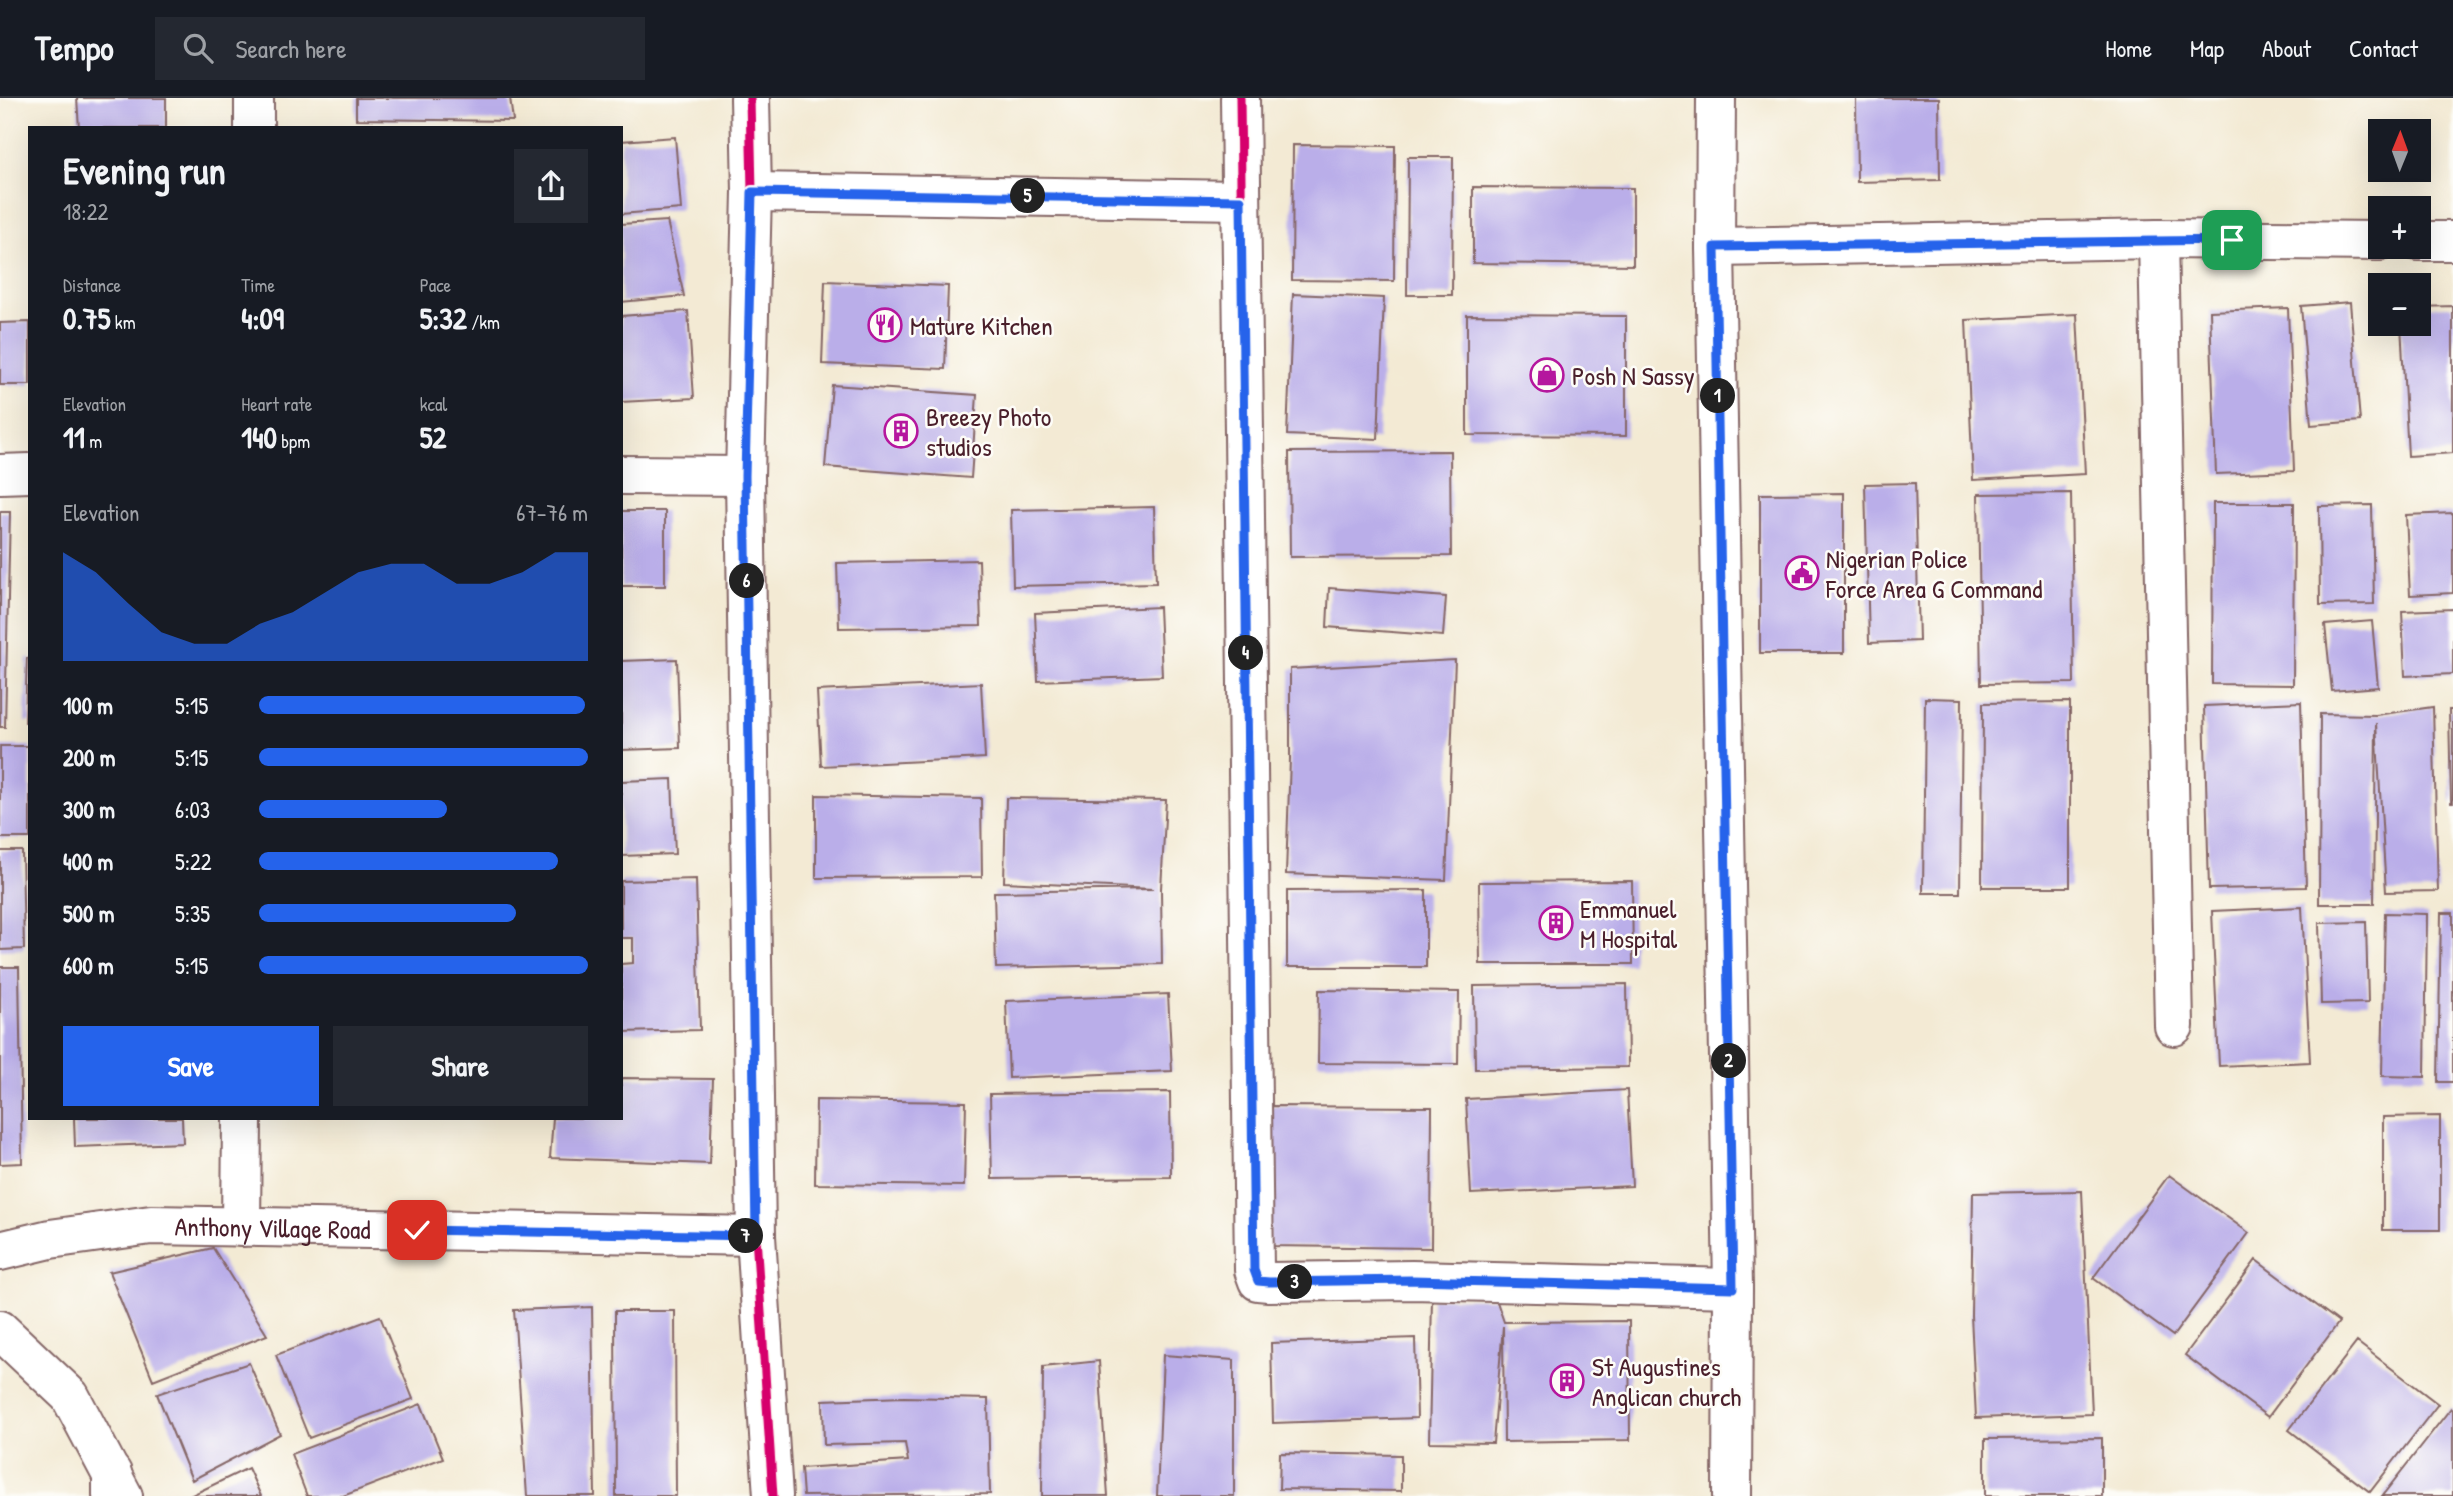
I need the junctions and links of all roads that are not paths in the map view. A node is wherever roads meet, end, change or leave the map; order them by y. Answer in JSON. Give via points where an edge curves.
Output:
{"nodes":[{"id":1,"x":254,"y":98,"type":"edge"},
{"id":2,"x":750,"y":98,"type":"edge"},
{"id":3,"x":1240,"y":98,"type":"edge"},
{"id":4,"x":1716,"y":98,"type":"edge"},
{"id":5,"x":254,"y":126,"type":"edge"},
{"id":6,"x":752,"y":192,"type":"junction"},
{"id":7,"x":1241,"y":200,"type":"junction"},
{"id":8,"x":2158,"y":239,"type":"junction"},
{"id":9,"x":2368,"y":241,"type":"edge"},
{"id":10,"x":2431,"y":241,"type":"edge"},
{"id":11,"x":2453,"y":241,"type":"edge"},
{"id":12,"x":1715,"y":247,"type":"junction"},
{"id":13,"x":28,"y":473,"type":"edge"},
{"id":14,"x":0,"y":474,"type":"edge"},
{"id":15,"x":623,"y":475,"type":"edge"},
{"id":16,"x":745,"y":476,"type":"junction"},
{"id":17,"x":2174,"y":1026,"type":"dead end"},
{"id":18,"x":242,"y":1120,"type":"edge"},
{"id":19,"x":241,"y":1227,"type":"junction"},
{"id":20,"x":756,"y":1236,"type":"junction"},
{"id":21,"x":0,"y":1251,"type":"edge"},
{"id":22,"x":1733,"y":1288,"type":"junction"},
{"id":23,"x":0,"y":1330,"type":"edge"},
{"id":24,"x":116,"y":1488,"type":"edge"},
{"id":25,"x":773,"y":1496,"type":"edge"},
{"id":26,"x":1732,"y":1496,"type":"edge"}],
"edges":[{"from":1,"to":5,"type":"street"},
{"from":2,"to":6,"type":"street"},
{"from":3,"to":7,"type":"street"},
{"from":4,"to":12,"type":"street"},
{"from":6,"to":7,"type":"street"},
{"from":6,"to":16,"type":"street"},
{"from":7,"to":22,"type":"street","via":[[1254,1270],[1258,1281]]},
{"from":8,"to":9,"type":"street"},
{"from":8,"to":12,"type":"street"},
{"from":8,"to":17,"type":"street"},
{"from":10,"to":11,"type":"street"},
{"from":12,"to":22,"type":"street"},
{"from":13,"to":14,"type":"street"},
{"from":15,"to":16,"type":"street"},
{"from":16,"to":20,"type":"street"},
{"from":18,"to":19,"type":"street"},
{"from":19,"to":20,"type":"street","name":"Anthony Village Road"},
{"from":19,"to":21,"type":"street","name":"Anthony Village Road","via":[[151,1225]]},
{"from":20,"to":25,"type":"street"},
{"from":22,"to":26,"type":"street"},
{"from":23,"to":24,"type":"street","via":[[70,1396]]}]}
